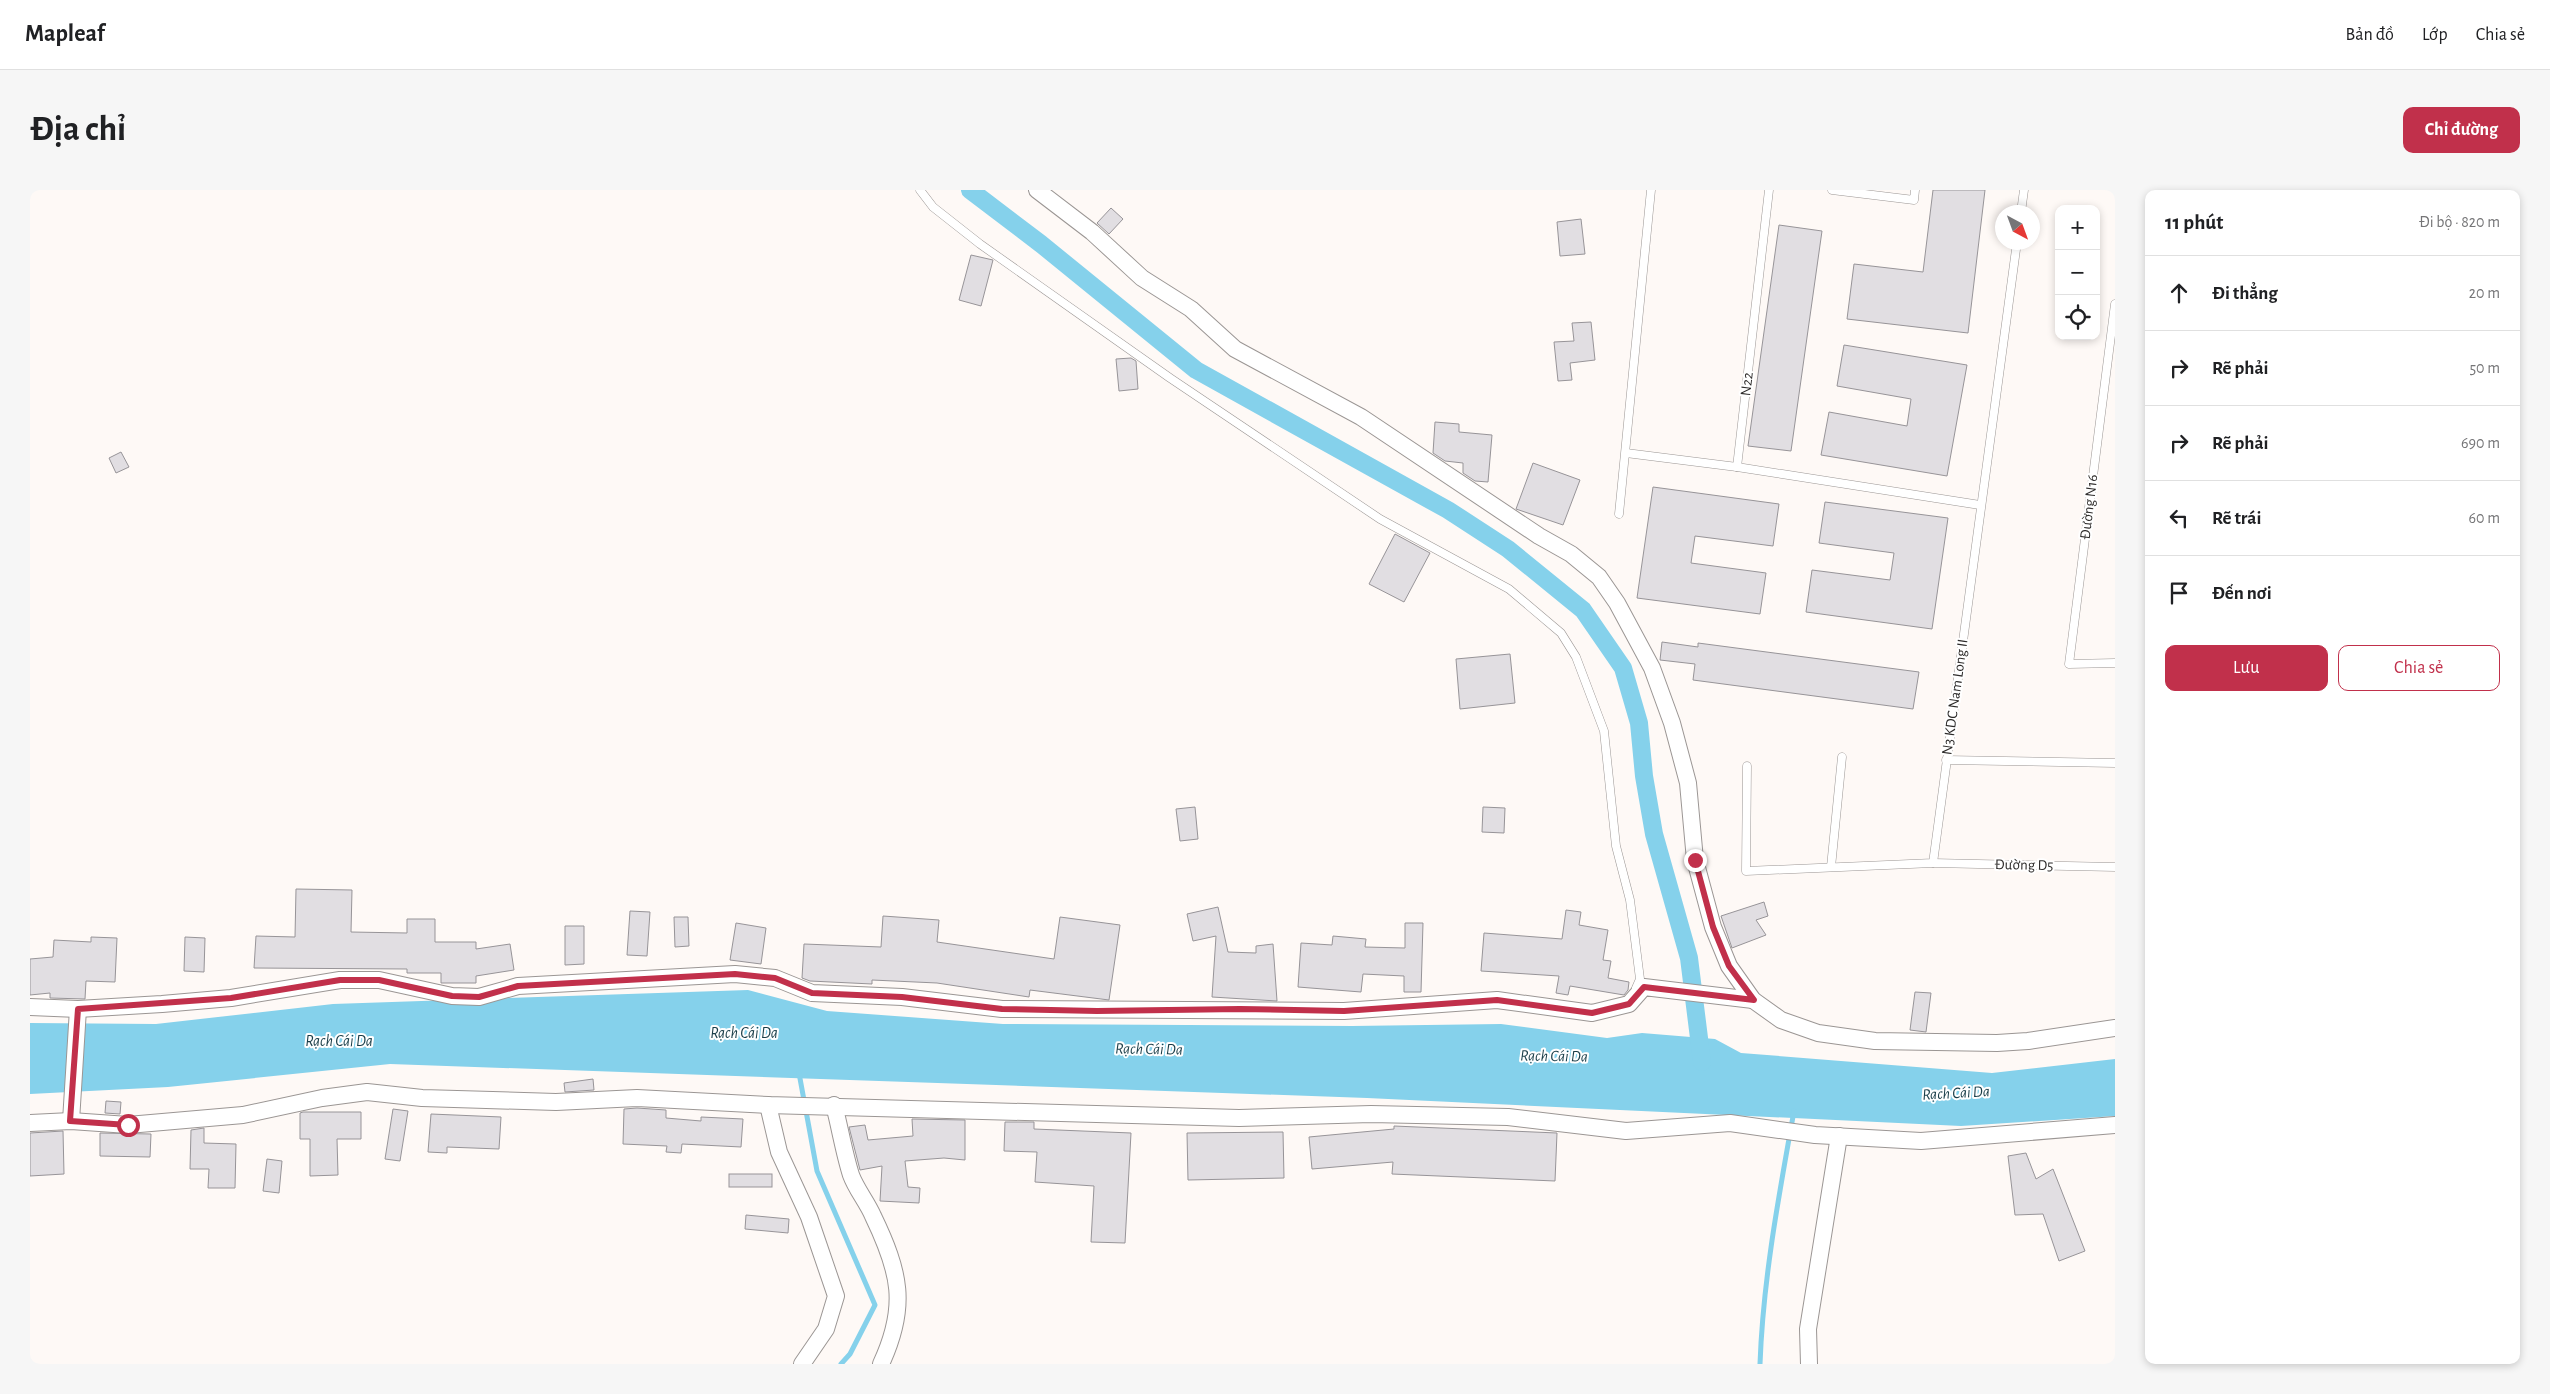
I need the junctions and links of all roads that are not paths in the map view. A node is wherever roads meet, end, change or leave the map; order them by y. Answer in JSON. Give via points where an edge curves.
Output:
{"nodes":[{"id":1,"x":920,"y":190,"type":"edge"},
{"id":2,"x":1036,"y":190,"type":"edge"},
{"id":3,"x":1651,"y":190,"type":"edge"},
{"id":4,"x":1769,"y":190,"type":"edge"},
{"id":5,"x":1832,"y":190,"type":"edge"},
{"id":6,"x":1915,"y":190,"type":"edge"},
{"id":7,"x":2024,"y":190,"type":"edge"},
{"id":8,"x":2022,"y":205,"type":"edge"},
{"id":9,"x":2016,"y":250,"type":"edge"},
{"id":10,"x":2115,"y":304,"type":"edge"},
{"id":11,"x":1626,"y":453,"type":"junction"},
{"id":12,"x":1737,"y":467,"type":"junction"},
{"id":13,"x":1980,"y":505,"type":"junction"},
{"id":14,"x":1619,"y":514,"type":"dead end"},
{"id":15,"x":2115,"y":663,"type":"edge"},
{"id":16,"x":1842,"y":757,"type":"dead end"},
{"id":17,"x":1946,"y":760,"type":"junction"},
{"id":18,"x":2115,"y":763,"type":"edge"},
{"id":19,"x":1747,"y":766,"type":"dead end"},
{"id":20,"x":1933,"y":863,"type":"junction"},
{"id":21,"x":1831,"y":867,"type":"junction"},
{"id":22,"x":2115,"y":867,"type":"edge"},
{"id":23,"x":1754,"y":1000,"type":"junction"},
{"id":24,"x":1629,"y":1004,"type":"junction"},
{"id":25,"x":30,"y":1007,"type":"edge"},
{"id":26,"x":78,"y":1009,"type":"junction"},
{"id":27,"x":2115,"y":1028,"type":"edge"},
{"id":28,"x":768,"y":1105,"type":"junction"},
{"id":29,"x":834,"y":1105,"type":"junction"},
{"id":30,"x":70,"y":1121,"type":"junction"},
{"id":31,"x":30,"y":1123,"type":"edge"},
{"id":32,"x":2115,"y":1125,"type":"edge"},
{"id":33,"x":1839,"y":1136,"type":"junction"},
{"id":34,"x":802,"y":1364,"type":"edge"},
{"id":35,"x":881,"y":1364,"type":"edge"},
{"id":36,"x":1809,"y":1364,"type":"edge"}],
"edges":[{"from":1,"to":24,"type":"lane","via":[[933,207],[980,244],[1170,378],[1380,519],[1509,589],[1561,633],[1576,657],[1604,731],[1616,846],[1630,900],[1640,979]]},
{"from":2,"to":23,"type":"street","via":[[1092,232],[1142,278],[1192,309],[1235,349],[1361,418],[1571,554],[1599,577],[1652,668],[1672,723],[1688,783],[1695,860],[1713,927],[1729,966]]},
{"from":3,"to":11,"type":"lane"},
{"from":4,"to":12,"type":"lane","name":"N22"},
{"from":5,"to":6,"type":"lane","via":[[1914,200]]},
{"from":7,"to":8,"type":"lane"},
{"from":9,"to":13,"type":"lane","name":"N3 KDC Nam Long II"},
{"from":10,"to":15,"type":"lane","name":"Đường N16","via":[[2070,664]]},
{"from":11,"to":12,"type":"lane"},
{"from":11,"to":14,"type":"lane"},
{"from":12,"to":13,"type":"lane"},
{"from":13,"to":17,"type":"lane","name":"N3 KDC Nam Long II"},
{"from":16,"to":21,"type":"lane"},
{"from":17,"to":18,"type":"lane"},
{"from":17,"to":20,"type":"lane","name":"N3 KDC Nam Long II"},
{"from":19,"to":21,"type":"lane","via":[[1746,871]]},
{"from":20,"to":21,"type":"lane"},
{"from":20,"to":22,"type":"lane","name":"Đường D5"},
{"from":23,"to":24,"type":"street","via":[[1644,987]]},
{"from":23,"to":27,"type":"street","via":[[1781,1020],[1818,1033],[1875,1041],[1997,1043]]},
{"from":24,"to":26,"type":"street","via":[[1592,1013],[1497,1000],[1344,1011],[1002,1009],[902,997],[812,993],[775,978],[735,974],[518,986],[479,997],[452,996],[379,980],[340,980],[231,998]]},
{"from":25,"to":26,"type":"street"},
{"from":26,"to":30,"type":"street"},
{"from":28,"to":29,"type":"street"},
{"from":28,"to":30,"type":"street","via":[[637,1098],[556,1102],[422,1098],[367,1092],[243,1115],[128,1125]]},
{"from":28,"to":34,"type":"street","via":[[779,1152],[809,1217],[836,1296],[826,1329]]},
{"from":29,"to":33,"type":"street","via":[[1239,1118],[1371,1114],[1508,1117],[1626,1131],[1730,1123]]},
{"from":29,"to":35,"type":"street","via":[[852,1176],[874,1216],[898,1280],[899,1310],[892,1341]]},
{"from":30,"to":31,"type":"street"},
{"from":32,"to":33,"type":"street","via":[[1921,1141]]},
{"from":33,"to":36,"type":"street","via":[[1808,1329]]}]}
